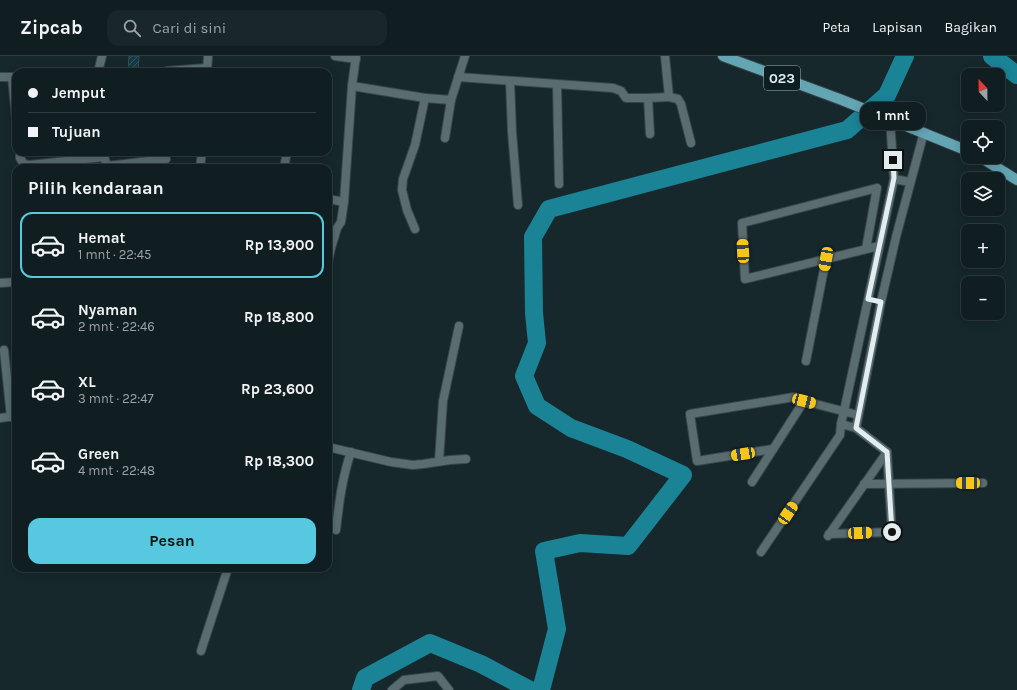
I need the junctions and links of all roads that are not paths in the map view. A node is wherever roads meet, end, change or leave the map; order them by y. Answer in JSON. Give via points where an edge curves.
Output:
{"nodes":[{"id":1,"x":102,"y":56,"type":"edge"},
{"id":2,"x":208,"y":56,"type":"edge"},
{"id":3,"x":335,"y":56,"type":"edge"},
{"id":4,"x":465,"y":56,"type":"edge"},
{"id":5,"x":665,"y":56,"type":"edge"},
{"id":6,"x":723,"y":56,"type":"edge"},
{"id":7,"x":356,"y":58,"type":"edge"},
{"id":8,"x":99,"y":68,"type":"edge"},
{"id":9,"x":207,"y":68,"type":"edge"},
{"id":10,"x":0,"y":77,"type":"edge"},
{"id":11,"x":12,"y":77,"type":"edge"},
{"id":12,"x":458,"y":77,"type":"junction"},
{"id":13,"x":510,"y":81,"type":"junction"},
{"id":14,"x":557,"y":84,"type":"junction"},
{"id":15,"x":352,"y":86,"type":"junction"},
{"id":16,"x":669,"y":97,"type":"junction"},
{"id":17,"x":425,"y":98,"type":"junction"},
{"id":18,"x":648,"y":98,"type":"junction"},
{"id":19,"x":451,"y":100,"type":"junction"},
{"id":20,"x":888,"y":118,"type":"junction"},
{"id":21,"x":924,"y":132,"type":"junction"},
{"id":22,"x":650,"y":134,"type":"dead end"},
{"id":23,"x":445,"y":138,"type":"dead end"},
{"id":24,"x":691,"y":144,"type":"dead end"},
{"id":25,"x":961,"y":148,"type":"edge"},
{"id":26,"x":90,"y":156,"type":"edge"},
{"id":27,"x":166,"y":159,"type":"dead end"},
{"id":28,"x":36,"y":164,"type":"edge"},
{"id":29,"x":130,"y":164,"type":"edge"},
{"id":30,"x":991,"y":164,"type":"edge"},
{"id":31,"x":894,"y":178,"type":"junction"},
{"id":32,"x":1017,"y":180,"type":"edge"},
{"id":33,"x":910,"y":182,"type":"junction"},
{"id":34,"x":559,"y":184,"type":"dead end"},
{"id":35,"x":332,"y":200,"type":"edge"},
{"id":36,"x":344,"y":202,"type":"junction"},
{"id":37,"x":518,"y":205,"type":"dead end"},
{"id":38,"x":416,"y":229,"type":"dead end"},
{"id":39,"x":882,"y":234,"type":"junction"},
{"id":40,"x":896,"y":237,"type":"junction"},
{"id":41,"x":332,"y":245,"type":"edge"},
{"id":42,"x":880,"y":246,"type":"junction"},
{"id":43,"x":866,"y":249,"type":"junction"},
{"id":44,"x":826,"y":259,"type":"junction"},
{"id":45,"x":12,"y":282,"type":"edge"},
{"id":46,"x":0,"y":284,"type":"edge"},
{"id":47,"x":868,"y":299,"type":"junction"},
{"id":48,"x":881,"y":302,"type":"junction"},
{"id":49,"x":459,"y":326,"type":"dead end"},
{"id":50,"x":4,"y":350,"type":"dead end"},
{"id":51,"x":806,"y":361,"type":"dead end"},
{"id":52,"x":852,"y":371,"type":"junction"},
{"id":53,"x":866,"y":373,"type":"junction"},
{"id":54,"x":804,"y":401,"type":"junction"},
{"id":55,"x":12,"y":410,"type":"edge"},
{"id":56,"x":844,"y":411,"type":"junction"},
{"id":57,"x":858,"y":415,"type":"junction"},
{"id":58,"x":12,"y":417,"type":"edge"},
{"id":59,"x":0,"y":418,"type":"edge"},
{"id":60,"x":841,"y":424,"type":"junction"},
{"id":61,"x":856,"y":428,"type":"junction"},
{"id":62,"x":332,"y":448,"type":"edge"},
{"id":63,"x":773,"y":449,"type":"junction"},
{"id":64,"x":351,"y":452,"type":"junction"},
{"id":65,"x":887,"y":452,"type":"junction"},
{"id":66,"x":466,"y":459,"type":"dead end"},
{"id":67,"x":439,"y":461,"type":"junction"},
{"id":68,"x":752,"y":482,"type":"dead end"},
{"id":69,"x":889,"y":483,"type":"junction"},
{"id":70,"x":984,"y":483,"type":"dead end"},
{"id":71,"x":864,"y":484,"type":"junction"},
{"id":72,"x":336,"y":530,"type":"dead end"},
{"id":73,"x":761,"y":552,"type":"dead end"},
{"id":74,"x":227,"y":572,"type":"edge"},
{"id":75,"x":201,"y":651,"type":"dead end"},
{"id":76,"x":392,"y":690,"type":"edge"},
{"id":77,"x":449,"y":690,"type":"edge"}],
"edges":[{"from":1,"to":8,"type":"street"},
{"from":2,"to":9,"type":"street"},
{"from":3,"to":7,"type":"street"},
{"from":4,"to":12,"type":"street"},
{"from":5,"to":16,"type":"street"},
{"from":6,"to":20,"type":"main road","number":"023"},
{"from":7,"to":15,"type":"street"},
{"from":10,"to":11,"type":"street"},
{"from":12,"to":13,"type":"street"},
{"from":12,"to":19,"type":"street"},
{"from":13,"to":14,"type":"street"},
{"from":13,"to":37,"type":"street"},
{"from":14,"to":18,"type":"street","via":[[613,88],[622,92],[626,98]]},
{"from":14,"to":34,"type":"street"},
{"from":15,"to":17,"type":"street"},
{"from":15,"to":36,"type":"street"},
{"from":16,"to":18,"type":"street"},
{"from":16,"to":24,"type":"street","via":[[678,99],[681,104]]},
{"from":17,"to":19,"type":"street"},
{"from":17,"to":38,"type":"street","via":[[402,190],[407,210]]},
{"from":18,"to":22,"type":"street"},
{"from":19,"to":23,"type":"street"},
{"from":20,"to":21,"type":"main road","number":"023"},
{"from":20,"to":31,"type":"street"},
{"from":21,"to":25,"type":"main road","number":"023"},
{"from":21,"to":33,"type":"street"},
{"from":26,"to":28,"type":"street"},
{"from":27,"to":29,"type":"street"},
{"from":30,"to":32,"type":"main road"},
{"from":31,"to":33,"type":"street"},
{"from":31,"to":39,"type":"street"},
{"from":33,"to":40,"type":"street"},
{"from":35,"to":36,"type":"street"},
{"from":36,"to":41,"type":"street","via":[[341,222]]},
{"from":39,"to":40,"type":"street"},
{"from":39,"to":42,"type":"street"},
{"from":40,"to":48,"type":"street"},
{"from":42,"to":43,"type":"street"},
{"from":42,"to":47,"type":"street"},
{"from":43,"to":44,"type":"street"},
{"from":43,"to":44,"type":"street","via":[[877,188],[742,223],[745,279]]},
{"from":44,"to":51,"type":"street"},
{"from":45,"to":46,"type":"street"},
{"from":47,"to":48,"type":"street"},
{"from":47,"to":52,"type":"street"},
{"from":48,"to":53,"type":"street"},
{"from":49,"to":67,"type":"street","via":[[443,401]]},
{"from":50,"to":55,"type":"street"},
{"from":52,"to":53,"type":"street"},
{"from":52,"to":56,"type":"street"},
{"from":53,"to":57,"type":"street"},
{"from":54,"to":56,"type":"street"},
{"from":54,"to":63,"type":"street"},
{"from":54,"to":63,"type":"street","via":[[794,397],[690,414],[697,461]]},
{"from":56,"to":57,"type":"street"},
{"from":56,"to":60,"type":"street"},
{"from":57,"to":61,"type":"street"},
{"from":58,"to":59,"type":"street"},
{"from":60,"to":61,"type":"street"},
{"from":60,"to":73,"type":"street","via":[[840,435]]},
{"from":61,"to":65,"type":"street"},
{"from":62,"to":64,"type":"street"},
{"from":63,"to":68,"type":"street"},
{"from":64,"to":67,"type":"street","via":[[391,462],[423,464]]},
{"from":64,"to":72,"type":"street","via":[[340,492]]},
{"from":65,"to":69,"type":"street"},
{"from":65,"to":71,"type":"street"},
{"from":66,"to":67,"type":"street"},
{"from":69,"to":70,"type":"street"},
{"from":69,"to":71,"type":"street"},
{"from":69,"to":71,"type":"street","via":[[892,532],[828,536]]},
{"from":74,"to":75,"type":"street"},
{"from":76,"to":77,"type":"street","via":[[404,680],[438,676]]}]}
